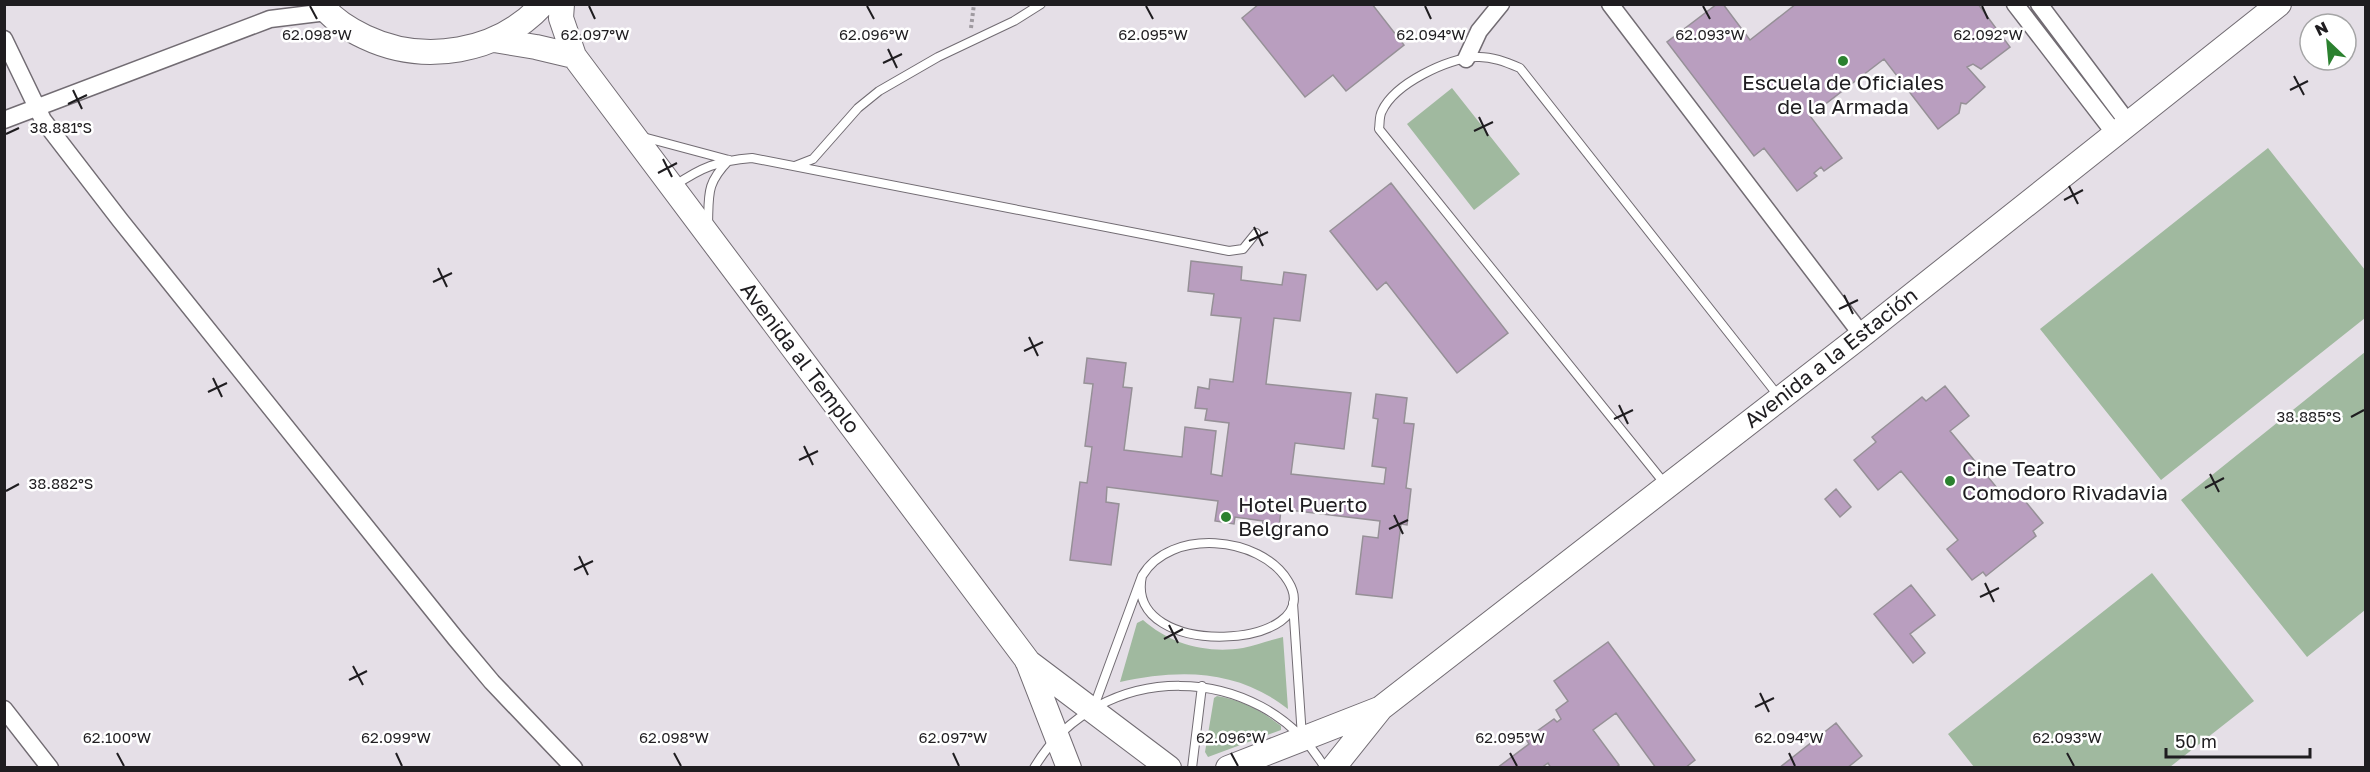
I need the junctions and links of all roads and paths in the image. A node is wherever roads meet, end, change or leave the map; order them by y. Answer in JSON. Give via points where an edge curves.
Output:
{"nodes":[{"id":1,"x":543,"y":4,"type":"edge"},
{"id":2,"x":561,"y":4,"type":"edge"},
{"id":3,"x":974,"y":4,"type":"edge"},
{"id":4,"x":1041,"y":4,"type":"edge"},
{"id":5,"x":1501,"y":4,"type":"edge"},
{"id":6,"x":1610,"y":4,"type":"edge"},
{"id":7,"x":2015,"y":4,"type":"edge"},
{"id":8,"x":2039,"y":4,"type":"edge"},
{"id":9,"x":2279,"y":4,"type":"edge"},
{"id":10,"x":324,"y":8,"type":"edge"},
{"id":11,"x":274,"y":12,"type":"edge"},
{"id":12,"x":4,"y":39,"type":"edge"},
{"id":13,"x":494,"y":40,"type":"junction"},
{"id":14,"x":970,"y":42,"type":"junction"},
{"id":15,"x":574,"y":56,"type":"junction"},
{"id":16,"x":1466,"y":59,"type":"junction"},
{"id":17,"x":36,"y":109,"type":"junction"},
{"id":18,"x":4,"y":120,"type":"edge"},
{"id":19,"x":2122,"y":129,"type":"junction"},
{"id":20,"x":632,"y":133,"type":"junction"},
{"id":21,"x":730,"y":160,"type":"junction"},
{"id":22,"x":795,"y":166,"type":"junction"},
{"id":23,"x":672,"y":187,"type":"junction"},
{"id":24,"x":1256,"y":233,"type":"dead end"},
{"id":25,"x":707,"y":234,"type":"junction"},
{"id":26,"x":1862,"y":335,"type":"junction"},
{"id":27,"x":1781,"y":398,"type":"junction"},
{"id":28,"x":1667,"y":486,"type":"junction"},
{"id":29,"x":1142,"y":576,"type":"junction"},
{"id":30,"x":1293,"y":595,"type":"junction"},
{"id":31,"x":1027,"y":660,"type":"junction"},
{"id":32,"x":1203,"y":686,"type":"junction"},
{"id":33,"x":1381,"y":708,"type":"junction"},
{"id":34,"x":4,"y":709,"type":"edge"},
{"id":35,"x":1092,"y":710,"type":"junction"},
{"id":36,"x":1057,"y":737,"type":"junction"},
{"id":37,"x":1302,"y":738,"type":"junction"},
{"id":38,"x":50,"y":768,"type":"edge"},
{"id":39,"x":574,"y":768,"type":"edge"},
{"id":40,"x":1034,"y":768,"type":"edge"},
{"id":41,"x":1069,"y":768,"type":"edge"},
{"id":42,"x":1169,"y":768,"type":"edge"},
{"id":43,"x":1192,"y":768,"type":"edge"},
{"id":44,"x":1228,"y":768,"type":"edge"},
{"id":45,"x":1325,"y":768,"type":"edge"},
{"id":46,"x":1333,"y":768,"type":"edge"}],
"edges":[{"from":1,"to":13,"type":"street","via":[[532,17]]},
{"from":2,"to":15,"type":"street","name":"Avenida al Templo","via":[[561,18]]},
{"from":3,"to":14,"type":"path"},
{"from":4,"to":14,"type":"lane"},
{"from":5,"to":16,"type":"street","via":[[1479,31]]},
{"from":6,"to":26,"type":"street"},
{"from":7,"to":19,"type":"street"},
{"from":8,"to":19,"type":"street"},
{"from":9,"to":19,"type":"street","name":"Avenida a la Estación"},
{"from":10,"to":11,"type":"street"},
{"from":10,"to":13,"type":"street","via":[[351,30],[406,51],[436,53]]},
{"from":11,"to":17,"type":"street"},
{"from":12,"to":17,"type":"street"},
{"from":13,"to":15,"type":"street"},
{"from":14,"to":22,"type":"lane","via":[[879,91],[858,108],[813,159]]},
{"from":15,"to":20,"type":"street","name":"Avenida al Templo"},
{"from":16,"to":27,"type":"lane","via":[[1498,59],[1520,68]]},
{"from":16,"to":28,"type":"lane","via":[[1407,84],[1381,111],[1379,129]]},
{"from":17,"to":18,"type":"street"},
{"from":17,"to":39,"type":"street","via":[[120,220],[456,639]]},
{"from":19,"to":26,"type":"street","name":"Avenida a la Estación"},
{"from":20,"to":21,"type":"lane"},
{"from":20,"to":23,"type":"street","name":"Avenida al Templo"},
{"from":21,"to":22,"type":"lane","via":[[752,158]]},
{"from":21,"to":23,"type":"lane","via":[[701,168]]},
{"from":21,"to":25,"type":"lane","via":[[715,175]]},
{"from":22,"to":24,"type":"lane","via":[[1229,251],[1243,249]]},
{"from":23,"to":25,"type":"street","name":"Avenida al Templo"},
{"from":25,"to":31,"type":"street","name":"Avenida al Templo"},
{"from":26,"to":27,"type":"street","name":"Avenida a la Estación"},
{"from":27,"to":28,"type":"street","name":"Avenida a la Estación"},
{"from":28,"to":33,"type":"street","name":"Avenida a la Estación"},
{"from":29,"to":30,"type":"lane","via":[[1147,566],[1165,553],[1190,546],[1223,545],[1250,551],[1275,565],[1291,585]]},
{"from":29,"to":30,"type":"lane","via":[[1141,597],[1155,616],[1169,626],[1210,637],[1253,634],[1279,623],[1287,616]]},
{"from":29,"to":35,"type":"lane"},
{"from":30,"to":37,"type":"lane"},
{"from":31,"to":35,"type":"street"},
{"from":31,"to":36,"type":"street"},
{"from":32,"to":35,"type":"lane","via":[[1152,687]]},
{"from":32,"to":37,"type":"lane","via":[[1244,697],[1265,708]]},
{"from":32,"to":43,"type":"lane"},
{"from":33,"to":37,"type":"street"},
{"from":33,"to":46,"type":"street"},
{"from":34,"to":38,"type":"street"},
{"from":35,"to":36,"type":"lane"},
{"from":35,"to":42,"type":"street"},
{"from":36,"to":40,"type":"lane"},
{"from":36,"to":41,"type":"street"},
{"from":37,"to":44,"type":"street"},
{"from":37,"to":45,"type":"lane"}]}
